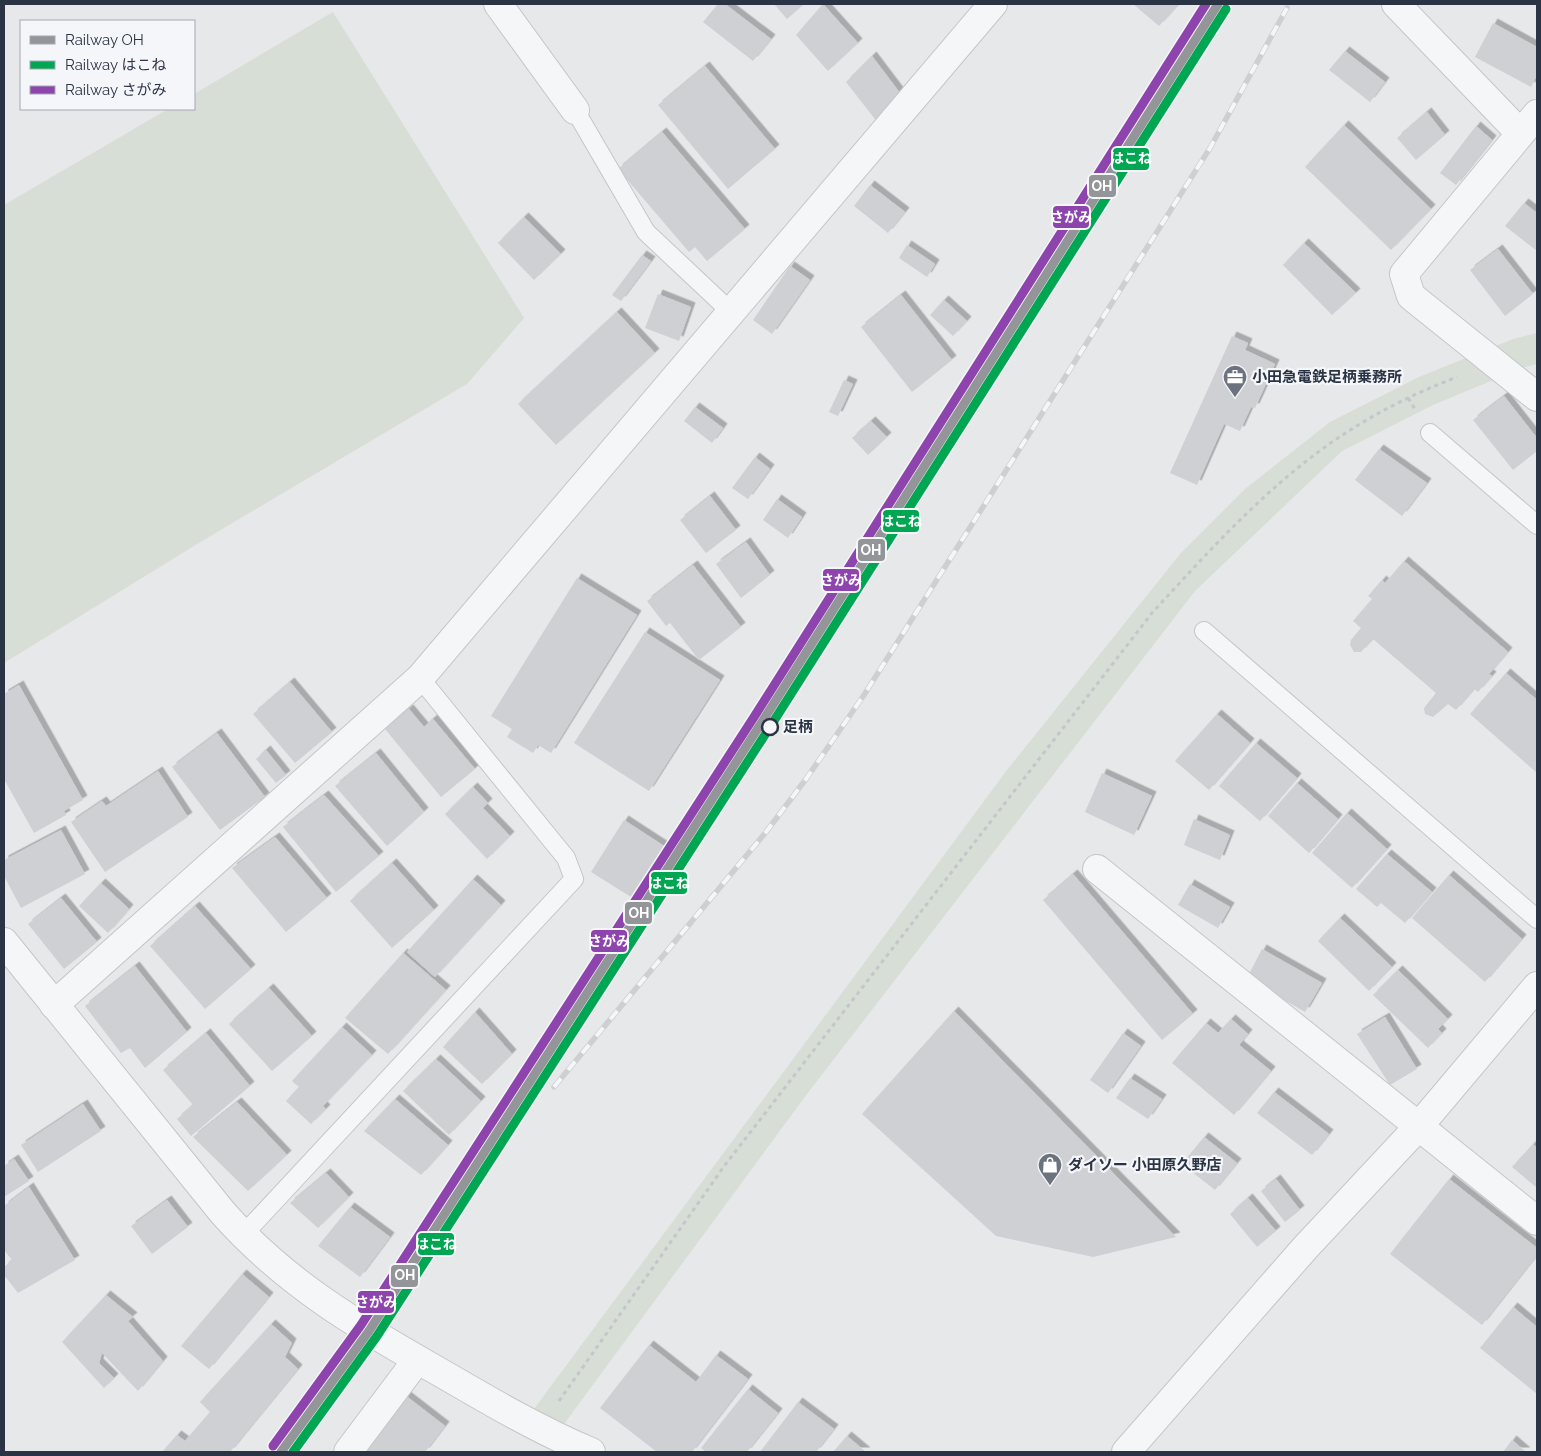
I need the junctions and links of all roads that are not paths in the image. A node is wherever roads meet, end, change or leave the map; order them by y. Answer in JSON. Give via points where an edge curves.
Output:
{"nodes":[{"id":1,"x":498,"y":4,"type":"edge"},
{"id":2,"x":993,"y":4,"type":"edge"},
{"id":3,"x":1396,"y":4,"type":"edge"},
{"id":4,"x":575,"y":110,"type":"joint"},
{"id":5,"x":1529,"y":124,"type":"edge"},
{"id":6,"x":730,"y":311,"type":"junction"},
{"id":7,"x":1537,"y":397,"type":"edge"},
{"id":8,"x":1430,"y":433,"type":"dead end"},
{"id":9,"x":1537,"y":525,"type":"edge"},
{"id":10,"x":1204,"y":631,"type":"dead end"},
{"id":11,"x":420,"y":678,"type":"junction"},
{"id":12,"x":1097,"y":869,"type":"dead end"},
{"id":13,"x":1537,"y":919,"type":"edge"},
{"id":14,"x":4,"y":942,"type":"edge"},
{"id":15,"x":1537,"y":986,"type":"edge"},
{"id":16,"x":54,"y":1005,"type":"junction"},
{"id":17,"x":1419,"y":1126,"type":"junction"},
{"id":18,"x":1537,"y":1221,"type":"edge"},
{"id":19,"x":242,"y":1235,"type":"junction"},
{"id":20,"x":417,"y":1360,"type":"junction"},
{"id":21,"x":348,"y":1452,"type":"edge"},
{"id":22,"x":590,"y":1452,"type":"edge"},
{"id":23,"x":1126,"y":1452,"type":"edge"}],
"edges":[{"from":1,"to":4,"type":"street"},
{"from":2,"to":6,"type":"street"},
{"from":3,"to":5,"type":"street"},
{"from":4,"to":6,"type":"lane","via":[[646,232]]},
{"from":5,"to":7,"type":"street","via":[[1404,274],[1410,296]]},
{"from":6,"to":11,"type":"street"},
{"from":8,"to":9,"type":"lane"},
{"from":10,"to":13,"type":"lane"},
{"from":11,"to":16,"type":"street"},
{"from":11,"to":19,"type":"lane","via":[[566,858],[574,879]]},
{"from":12,"to":17,"type":"street"},
{"from":14,"to":16,"type":"street"},
{"from":15,"to":17,"type":"street"},
{"from":16,"to":19,"type":"street"},
{"from":17,"to":18,"type":"street"},
{"from":17,"to":23,"type":"street"},
{"from":19,"to":20,"type":"street","via":[[290,1278],[330,1307]]},
{"from":20,"to":21,"type":"street"},
{"from":20,"to":22,"type":"street","via":[[543,1432]]}]}
